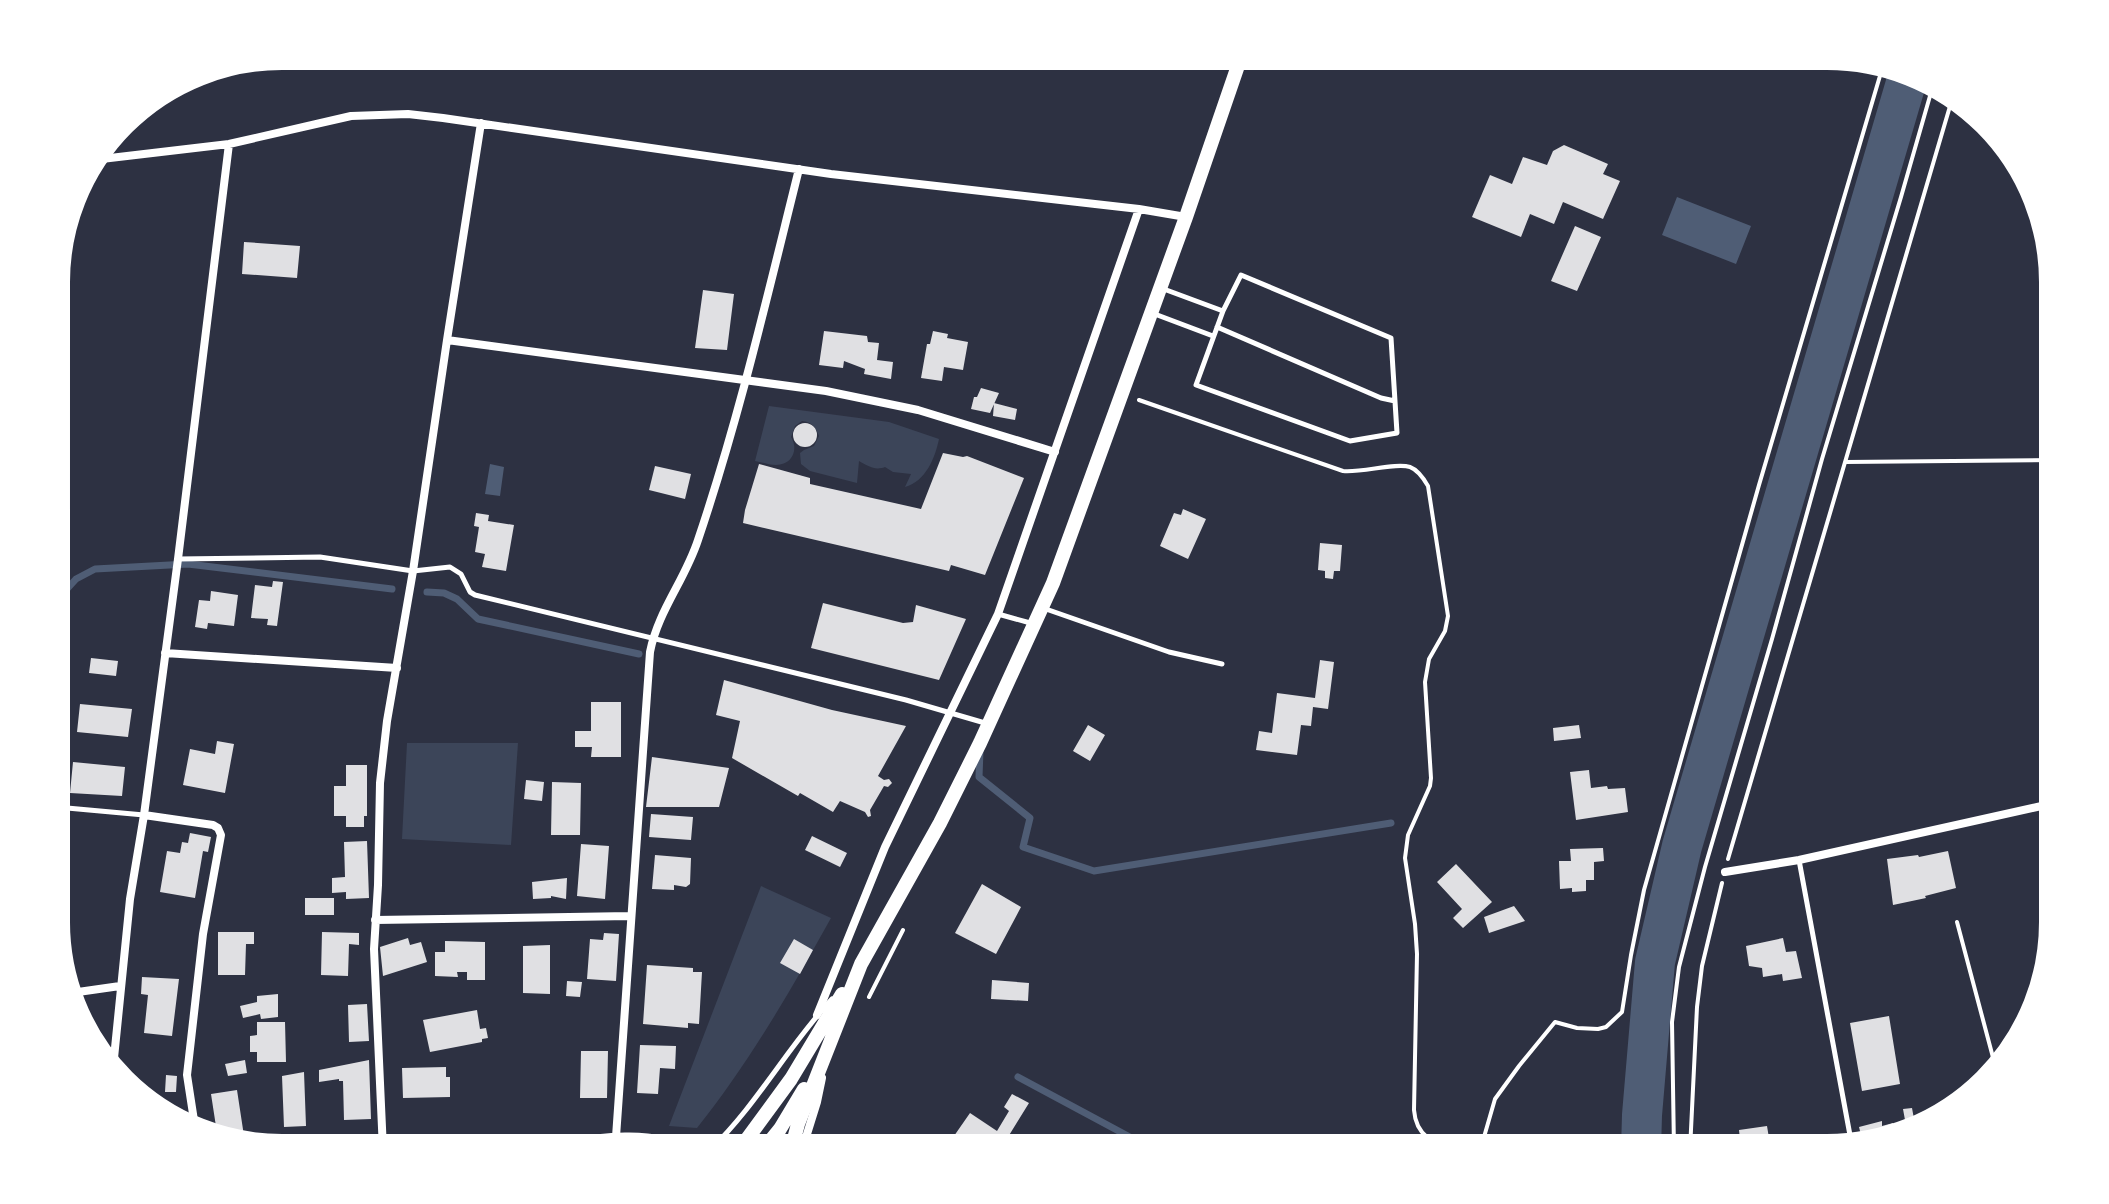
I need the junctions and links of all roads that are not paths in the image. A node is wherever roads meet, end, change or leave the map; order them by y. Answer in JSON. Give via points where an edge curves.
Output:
{"nodes":[{"id":1,"x":1237,"y":68,"type":"edge"},
{"id":2,"x":481,"y":123,"type":"junction"},
{"id":3,"x":229,"y":144,"type":"junction"},
{"id":4,"x":108,"y":158,"type":"edge"},
{"id":5,"x":799,"y":169,"type":"junction"},
{"id":6,"x":1139,"y":209,"type":"junction"},
{"id":7,"x":1186,"y":217,"type":"junction"},
{"id":8,"x":1161,"y":288,"type":"junction"},
{"id":9,"x":1223,"y":311,"type":"junction"},
{"id":10,"x":1152,"y":313,"type":"junction"},
{"id":11,"x":1217,"y":327,"type":"junction"},
{"id":12,"x":1213,"y":336,"type":"junction"},
{"id":13,"x":447,"y":340,"type":"junction"},
{"id":14,"x":745,"y":381,"type":"junction"},
{"id":15,"x":1395,"y":401,"type":"junction"},
{"id":16,"x":1055,"y":452,"type":"junction"},
{"id":17,"x":178,"y":559,"type":"junction"},
{"id":18,"x":413,"y":571,"type":"junction"},
{"id":19,"x":1042,"y":608,"type":"junction"},
{"id":20,"x":998,"y":614,"type":"junction"},
{"id":21,"x":1035,"y":624,"type":"junction"},
{"id":22,"x":653,"y":638,"type":"junction"},
{"id":23,"x":165,"y":653,"type":"junction"},
{"id":24,"x":1222,"y":664,"type":"dead end"},
{"id":25,"x":397,"y":668,"type":"junction"},
{"id":26,"x":951,"y":713,"type":"junction"},
{"id":27,"x":990,"y":724,"type":"junction"},
{"id":28,"x":2041,"y":806,"type":"edge"},
{"id":29,"x":68,"y":808,"type":"edge"},
{"id":30,"x":144,"y":815,"type":"junction"},
{"id":31,"x":1799,"y":860,"type":"junction"},
{"id":32,"x":1725,"y":872,"type":"road end"},
{"id":33,"x":630,"y":916,"type":"junction"},
{"id":34,"x":375,"y":920,"type":"junction"},
{"id":35,"x":861,"y":964,"type":"junction"},
{"id":36,"x":852,"y":978,"type":"junction"},
{"id":37,"x":120,"y":986,"type":"junction"},
{"id":38,"x":80,"y":992,"type":"edge"},
{"id":39,"x":817,"y":1015,"type":"junction"},
{"id":40,"x":114,"y":1054,"type":"edge"},
{"id":41,"x":825,"y":1055,"type":"junction"},
{"id":42,"x":193,"y":1117,"type":"edge"},
{"id":43,"x":1850,"y":1135,"type":"edge"},
{"id":44,"x":382,"y":1136,"type":"edge"},
{"id":45,"x":616,"y":1136,"type":"edge"},
{"id":46,"x":723,"y":1136,"type":"edge"},
{"id":47,"x":749,"y":1136,"type":"edge"},
{"id":48,"x":774,"y":1136,"type":"edge"},
{"id":49,"x":795,"y":1136,"type":"edge"},
{"id":50,"x":806,"y":1136,"type":"edge"}],
"edges":[{"from":1,"to":7,"type":"street"},
{"from":2,"to":3,"type":"street","via":[[408,114],[351,116]]},
{"from":2,"to":5,"type":"street"},
{"from":2,"to":13,"type":"street"},
{"from":3,"to":4,"type":"street"},
{"from":3,"to":17,"type":"street"},
{"from":5,"to":6,"type":"street"},
{"from":5,"to":14,"type":"street"},
{"from":6,"to":7,"type":"street"},
{"from":6,"to":16,"type":"street"},
{"from":7,"to":8,"type":"street"},
{"from":8,"to":9,"type":"lane"},
{"from":8,"to":10,"type":"street"},
{"from":9,"to":11,"type":"lane"},
{"from":9,"to":15,"type":"lane","via":[[1241,275],[1391,338]]},
{"from":10,"to":12,"type":"lane"},
{"from":10,"to":19,"type":"street"},
{"from":11,"to":12,"type":"lane"},
{"from":11,"to":15,"type":"lane"},
{"from":12,"to":15,"type":"lane","via":[[1196,385],[1350,441],[1397,433]]},
{"from":13,"to":14,"type":"street"},
{"from":13,"to":18,"type":"street"},
{"from":14,"to":16,"type":"street","via":[[918,410]]},
{"from":14,"to":22,"type":"street","via":[[697,543]]},
{"from":16,"to":20,"type":"street"},
{"from":17,"to":18,"type":"lane","via":[[320,557]]},
{"from":17,"to":23,"type":"street"},
{"from":18,"to":22,"type":"lane","via":[[450,567],[475,595]]},
{"from":18,"to":25,"type":"street"},
{"from":19,"to":21,"type":"street"},
{"from":19,"to":24,"type":"lane","via":[[1169,652]]},
{"from":20,"to":21,"type":"lane"},
{"from":20,"to":26,"type":"street"},
{"from":21,"to":27,"type":"street"},
{"from":22,"to":26,"type":"lane"},
{"from":22,"to":33,"type":"street"},
{"from":23,"to":25,"type":"street"},
{"from":23,"to":30,"type":"street"},
{"from":25,"to":34,"type":"street","via":[[380,783]]},
{"from":26,"to":27,"type":"lane"},
{"from":26,"to":39,"type":"street","via":[[885,847]]},
{"from":27,"to":35,"type":"street"},
{"from":28,"to":31,"type":"street"},
{"from":29,"to":30,"type":"lane"},
{"from":30,"to":37,"type":"street"},
{"from":30,"to":42,"type":"street","via":[[213,825],[221,835],[187,1075]]},
{"from":31,"to":32,"type":"street"},
{"from":31,"to":43,"type":"lane"},
{"from":33,"to":34,"type":"street"},
{"from":33,"to":45,"type":"street"},
{"from":34,"to":44,"type":"street"},
{"from":35,"to":36,"type":"street"},
{"from":35,"to":41,"type":"street"},
{"from":36,"to":39,"type":"lane"},
{"from":36,"to":47,"type":"street"},
{"from":37,"to":38,"type":"street"},
{"from":37,"to":40,"type":"street"},
{"from":39,"to":46,"type":"lane"},
{"from":41,"to":48,"type":"street"},
{"from":41,"to":49,"type":"street"},
{"from":41,"to":50,"type":"street"}]}
